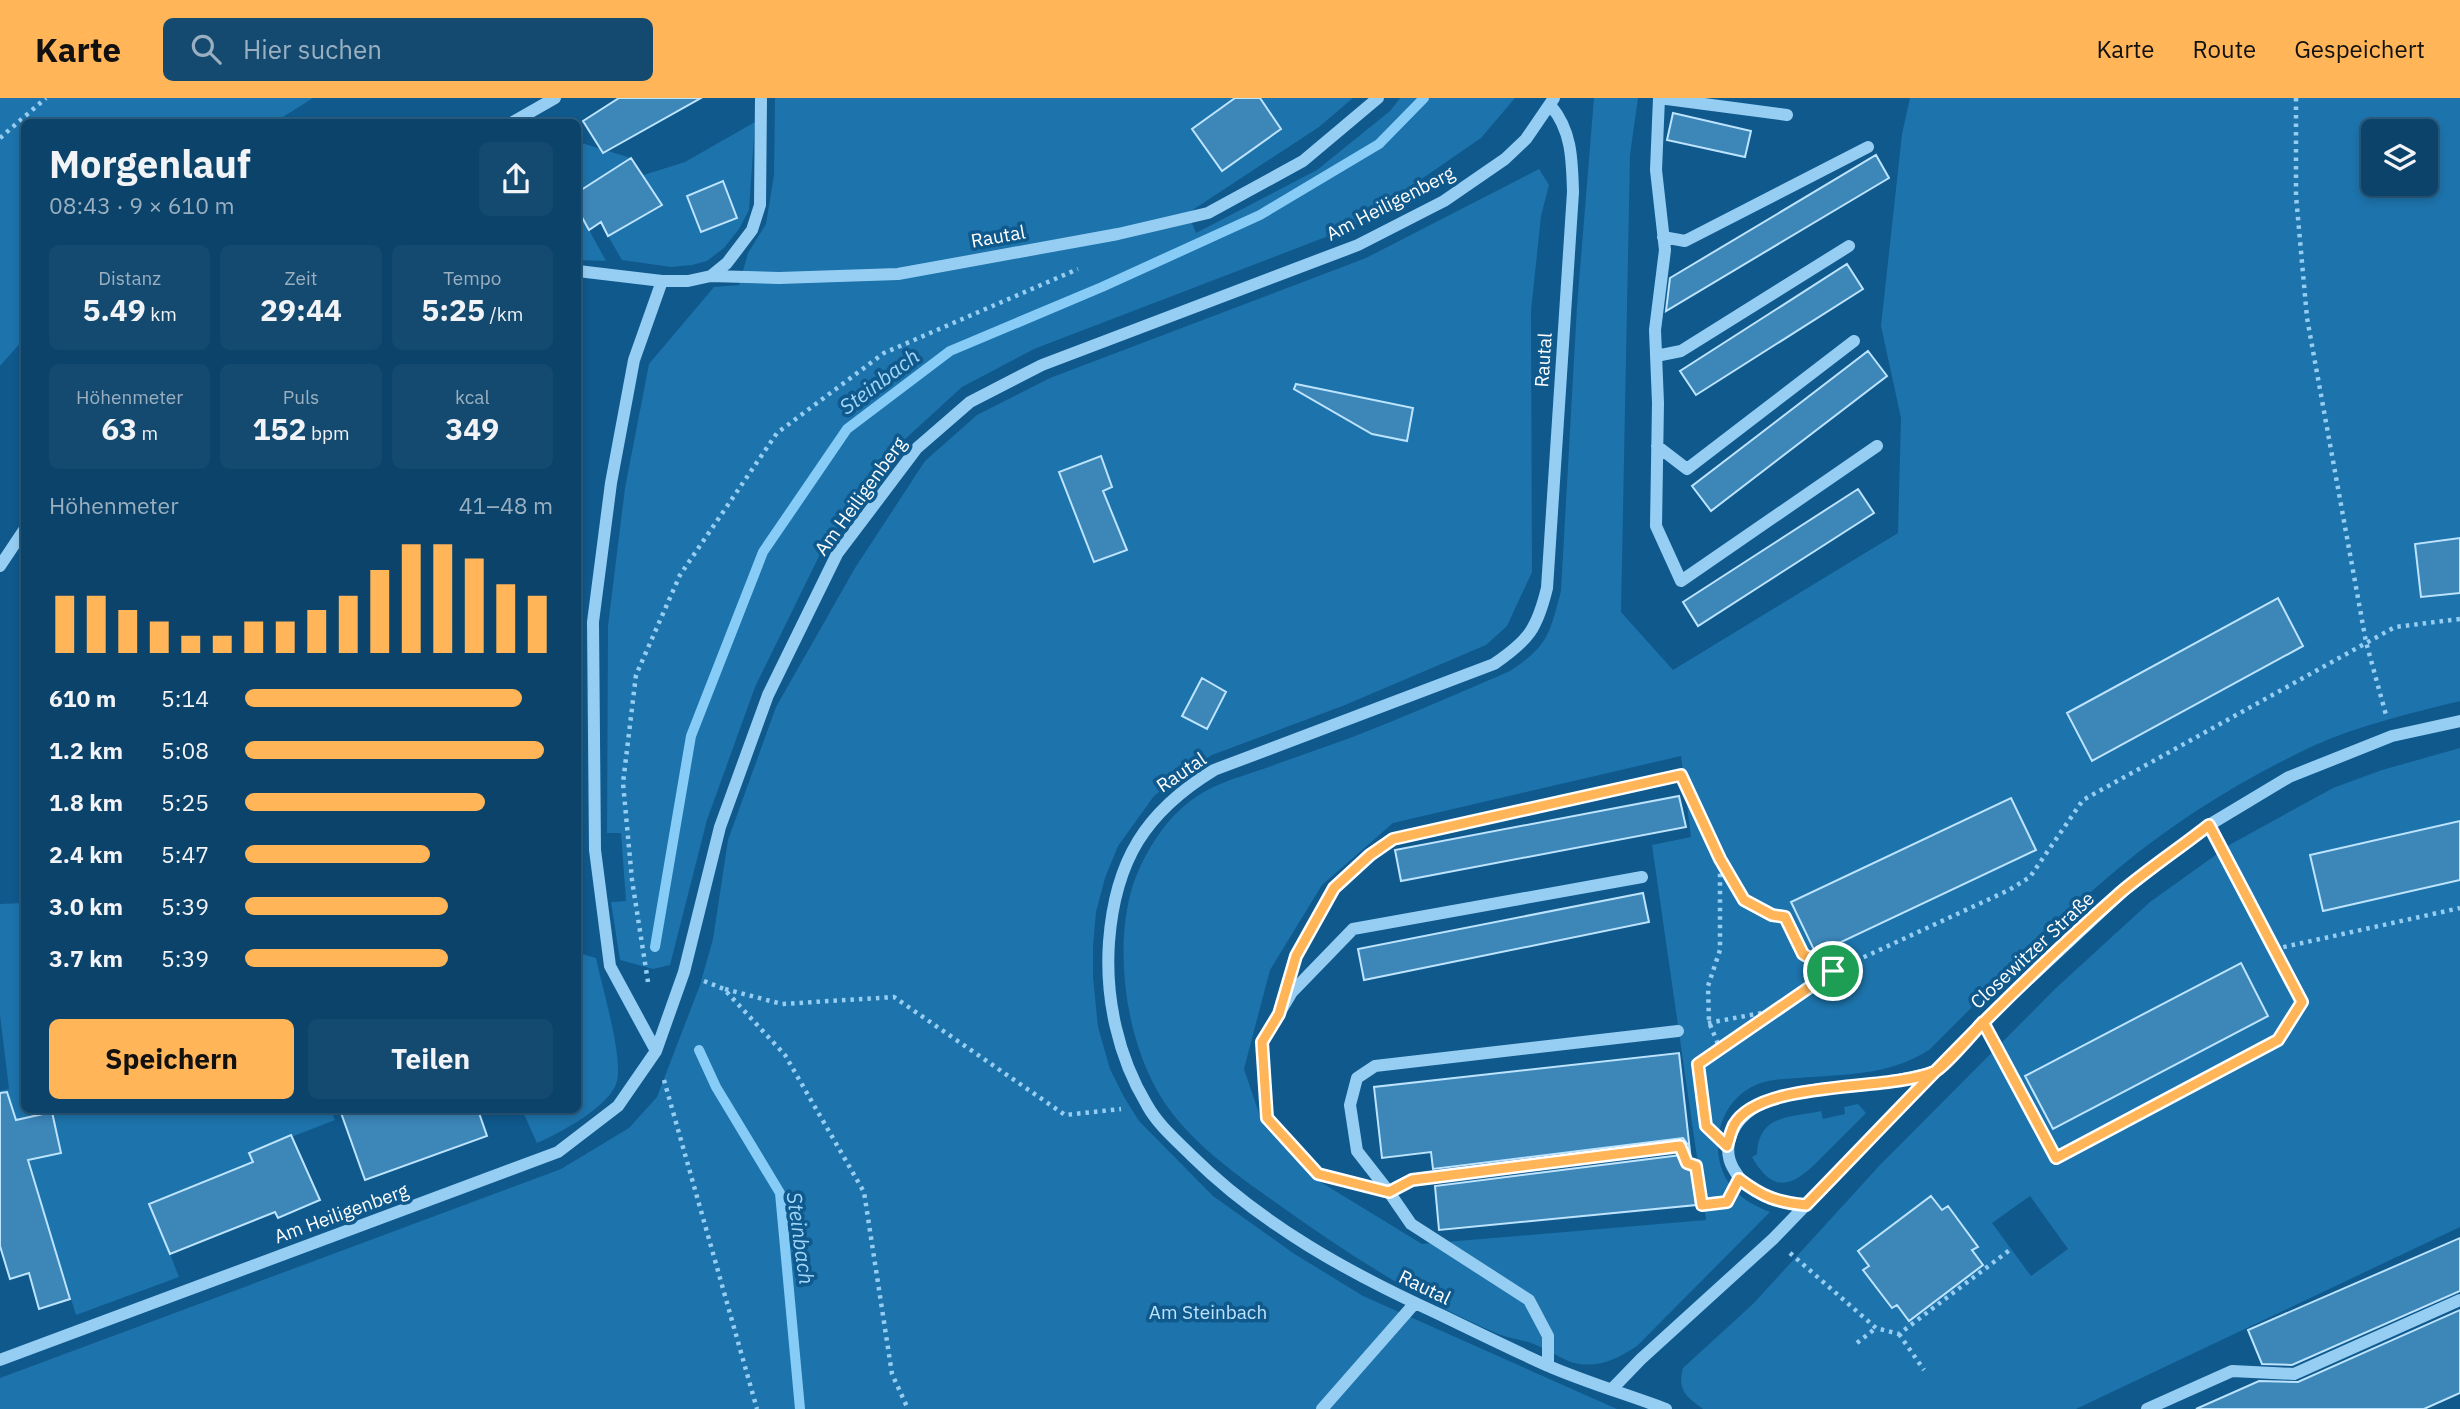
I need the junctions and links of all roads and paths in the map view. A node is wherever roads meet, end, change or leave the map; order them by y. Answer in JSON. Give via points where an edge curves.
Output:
{"nodes":[{"id":1,"x":46,"y":98,"type":"edge"},
{"id":2,"x":555,"y":98,"type":"edge"},
{"id":3,"x":761,"y":98,"type":"edge"},
{"id":4,"x":1378,"y":98,"type":"edge"},
{"id":5,"x":1659,"y":98,"type":"edge"},
{"id":6,"x":2296,"y":98,"type":"edge"},
{"id":7,"x":1552,"y":102,"type":"edge"},
{"id":8,"x":1787,"y":115,"type":"dead end"},
{"id":9,"x":22,"y":119,"type":"edge"},
{"id":10,"x":518,"y":119,"type":"edge"},
{"id":11,"x":21,"y":120,"type":"edge"},
{"id":12,"x":0,"y":138,"type":"edge"},
{"id":13,"x":1868,"y":146,"type":"dead end"},
{"id":14,"x":1663,"y":237,"type":"junction"},
{"id":15,"x":1849,"y":246,"type":"dead end"},
{"id":16,"x":1084,"y":266,"type":"dead end"},
{"id":17,"x":581,"y":271,"type":"edge"},
{"id":18,"x":711,"y":276,"type":"junction"},
{"id":19,"x":662,"y":281,"type":"junction"},
{"id":20,"x":1854,"y":341,"type":"dead end"},
{"id":21,"x":1656,"y":356,"type":"junction"},
{"id":22,"x":1657,"y":446,"type":"junction"},
{"id":23,"x":1877,"y":446,"type":"dead end"},
{"id":24,"x":21,"y":534,"type":"edge"},
{"id":25,"x":0,"y":566,"type":"edge"},
{"id":26,"x":2460,"y":619,"type":"edge"},
{"id":27,"x":2366,"y":642,"type":"junction"},
{"id":28,"x":2383,"y":704,"type":"dead end"},
{"id":29,"x":2460,"y":720,"type":"edge"},
{"id":30,"x":1681,"y":775,"type":"joint"},
{"id":31,"x":2209,"y":825,"type":"junction"},
{"id":32,"x":1720,"y":859,"type":"junction"},
{"id":33,"x":1642,"y":877,"type":"dead end"},
{"id":34,"x":2460,"y":908,"type":"edge"},
{"id":35,"x":2275,"y":949,"type":"junction"},
{"id":36,"x":1833,"y":971,"type":"junction"},
{"id":37,"x":684,"y":972,"type":"junction"},
{"id":38,"x":648,"y":987,"type":"dead end"},
{"id":39,"x":724,"y":989,"type":"junction"},
{"id":40,"x":1776,"y":1010,"type":"junction"},
{"id":41,"x":1279,"y":1014,"type":"junction"},
{"id":42,"x":1983,"y":1022,"type":"junction"},
{"id":43,"x":1709,"y":1023,"type":"junction"},
{"id":44,"x":1678,"y":1031,"type":"joint"},
{"id":45,"x":1720,"y":1049,"type":"junction"},
{"id":46,"x":656,"y":1051,"type":"junction"},
{"id":47,"x":1936,"y":1072,"type":"junction"},
{"id":48,"x":1147,"y":1106,"type":"junction"},
{"id":49,"x":1680,"y":1146,"type":"joint"},
{"id":50,"x":1727,"y":1146,"type":"junction"},
{"id":51,"x":1739,"y":1179,"type":"junction"},
{"id":52,"x":1389,"y":1192,"type":"junction"},
{"id":53,"x":1806,"y":1205,"type":"junction"},
{"id":54,"x":1773,"y":1239,"type":"junction"},
{"id":55,"x":2011,"y":1249,"type":"dead end"},
{"id":56,"x":2460,"y":1300,"type":"edge"},
{"id":57,"x":1415,"y":1303,"type":"junction"},
{"id":58,"x":1876,"y":1328,"type":"junction"},
{"id":59,"x":1899,"y":1334,"type":"junction"},
{"id":60,"x":1857,"y":1343,"type":"dead end"},
{"id":61,"x":1,"y":1355,"type":"edge"},
{"id":62,"x":1548,"y":1366,"type":"junction"},
{"id":63,"x":1924,"y":1370,"type":"dead end"},
{"id":64,"x":1612,"y":1389,"type":"junction"},
{"id":65,"x":757,"y":1409,"type":"edge"},
{"id":66,"x":908,"y":1409,"type":"edge"},
{"id":67,"x":1322,"y":1409,"type":"edge"},
{"id":68,"x":1666,"y":1409,"type":"edge"},
{"id":69,"x":2147,"y":1409,"type":"edge"}],
"edges":[{"from":1,"to":9,"type":"path"},
{"from":2,"to":10,"type":"street"},
{"from":3,"to":18,"type":"street","via":[[760,205],[752,230]]},
{"from":4,"to":18,"type":"street","name":"Rautal","via":[[1303,161],[1208,213],[898,274]]},
{"from":5,"to":8,"type":"street"},
{"from":5,"to":14,"type":"street","via":[[1656,170]]},
{"from":6,"to":27,"type":"path","via":[[2296,196],[2307,318]]},
{"from":7,"to":37,"type":"street","name":"Am Heiligenberg","via":[[1505,159],[1444,201],[1358,245],[1042,365],[970,402],[917,448],[837,554],[768,695],[720,827]]},
{"from":7,"to":48,"type":"street","name":"Rautal","via":[[1568,136],[1573,191],[1542,610],[1517,648],[1494,664],[1214,770],[1164,806],[1131,853],[1119,883],[1109,947],[1115,1024],[1126,1063]]},
{"from":11,"to":12,"type":"path"},
{"from":13,"to":14,"type":"street","via":[[1685,241]]},
{"from":14,"to":21,"type":"street"},
{"from":15,"to":21,"type":"street","via":[[1681,351]]},
{"from":16,"to":38,"type":"path","via":[[884,353],[777,433],[680,575],[636,675],[623,783]]},
{"from":17,"to":19,"type":"street"},
{"from":18,"to":19,"type":"street"},
{"from":19,"to":46,"type":"street","via":[[634,360],[611,483],[593,636],[595,849],[610,966]]},
{"from":20,"to":22,"type":"street","via":[[1687,468]]},
{"from":21,"to":22,"type":"street"},
{"from":22,"to":23,"type":"street","via":[[1656,526],[1681,582]]},
{"from":24,"to":25,"type":"street"},
{"from":26,"to":27,"type":"path","via":[[2395,627]]},
{"from":27,"to":28,"type":"path"},
{"from":27,"to":36,"type":"path","via":[[2083,800],[2030,877],[2009,890]]},
{"from":29,"to":31,"type":"street","name":"Closewitzer Straße","via":[[2392,736],[2289,777]]},
{"from":30,"to":32,"type":"path"},
{"from":30,"to":41,"type":"street","via":[[1393,839],[1334,888],[1296,956]]},
{"from":31,"to":35,"type":"path"},
{"from":31,"to":42,"type":"street","name":"Closewitzer Straße","via":[[2122,892]]},
{"from":32,"to":36,"type":"path","via":[[1744,900],[1785,917],[1803,954]]},
{"from":32,"to":43,"type":"path","via":[[1720,950],[1708,986]]},
{"from":33,"to":41,"type":"street","via":[[1353,929],[1292,992]]},
{"from":34,"to":35,"type":"path"},
{"from":35,"to":42,"type":"path","via":[[2302,1002],[2278,1040],[2056,1158]]},
{"from":36,"to":40,"type":"path"},
{"from":37,"to":39,"type":"path"},
{"from":37,"to":46,"type":"street","name":"Am Heiligenberg"},
{"from":39,"to":48,"type":"path","via":[[782,1004],[894,998],[1065,1115]]},
{"from":39,"to":66,"type":"path","via":[[785,1055],[864,1192],[892,1374]]},
{"from":40,"to":43,"type":"path"},
{"from":40,"to":45,"type":"path"},
{"from":41,"to":52,"type":"street","via":[[1262,1042],[1267,1118],[1318,1174]]},
{"from":42,"to":47,"type":"street","name":"Closewitzer Straße"},
{"from":43,"to":44,"type":"path"},
{"from":43,"to":45,"type":"path"},
{"from":44,"to":52,"type":"street","via":[[1376,1066],[1357,1079],[1350,1105],[1357,1151]]},
{"from":45,"to":50,"type":"path","via":[[1698,1064],[1706,1126]]},
{"from":46,"to":61,"type":"street","name":"Am Heiligenberg","via":[[618,1106],[558,1152]]},
{"from":46,"to":65,"type":"path"},
{"from":47,"to":50,"type":"street","via":[[1773,1098],[1751,1108],[1734,1124]]},
{"from":47,"to":53,"type":"street","name":"Closewitzer Straße"},
{"from":48,"to":57,"type":"street","name":"Rautal","via":[[1220,1184],[1299,1240]]},
{"from":49,"to":51,"type":"path","via":[[1687,1163],[1696,1166],[1702,1205],[1727,1202]]},
{"from":49,"to":52,"type":"street","via":[[1412,1180]]},
{"from":50,"to":51,"type":"street"},
{"from":51,"to":53,"type":"street","via":[[1777,1202]]},
{"from":52,"to":62,"type":"street","via":[[1411,1224],[1529,1300],[1548,1336]]},
{"from":53,"to":54,"type":"street","name":"Closewitzer Straße"},
{"from":54,"to":58,"type":"path"},
{"from":54,"to":64,"type":"street","name":"Closewitzer Straße"},
{"from":55,"to":59,"type":"path"},
{"from":56,"to":69,"type":"street","via":[[2294,1374],[2232,1371]]},
{"from":57,"to":62,"type":"street","name":"Rautal"},
{"from":57,"to":67,"type":"street"},
{"from":58,"to":59,"type":"path"},
{"from":58,"to":60,"type":"path"},
{"from":59,"to":63,"type":"path"},
{"from":62,"to":64,"type":"street","name":"Rautal"},
{"from":64,"to":68,"type":"street","name":"Rautal"}]}
